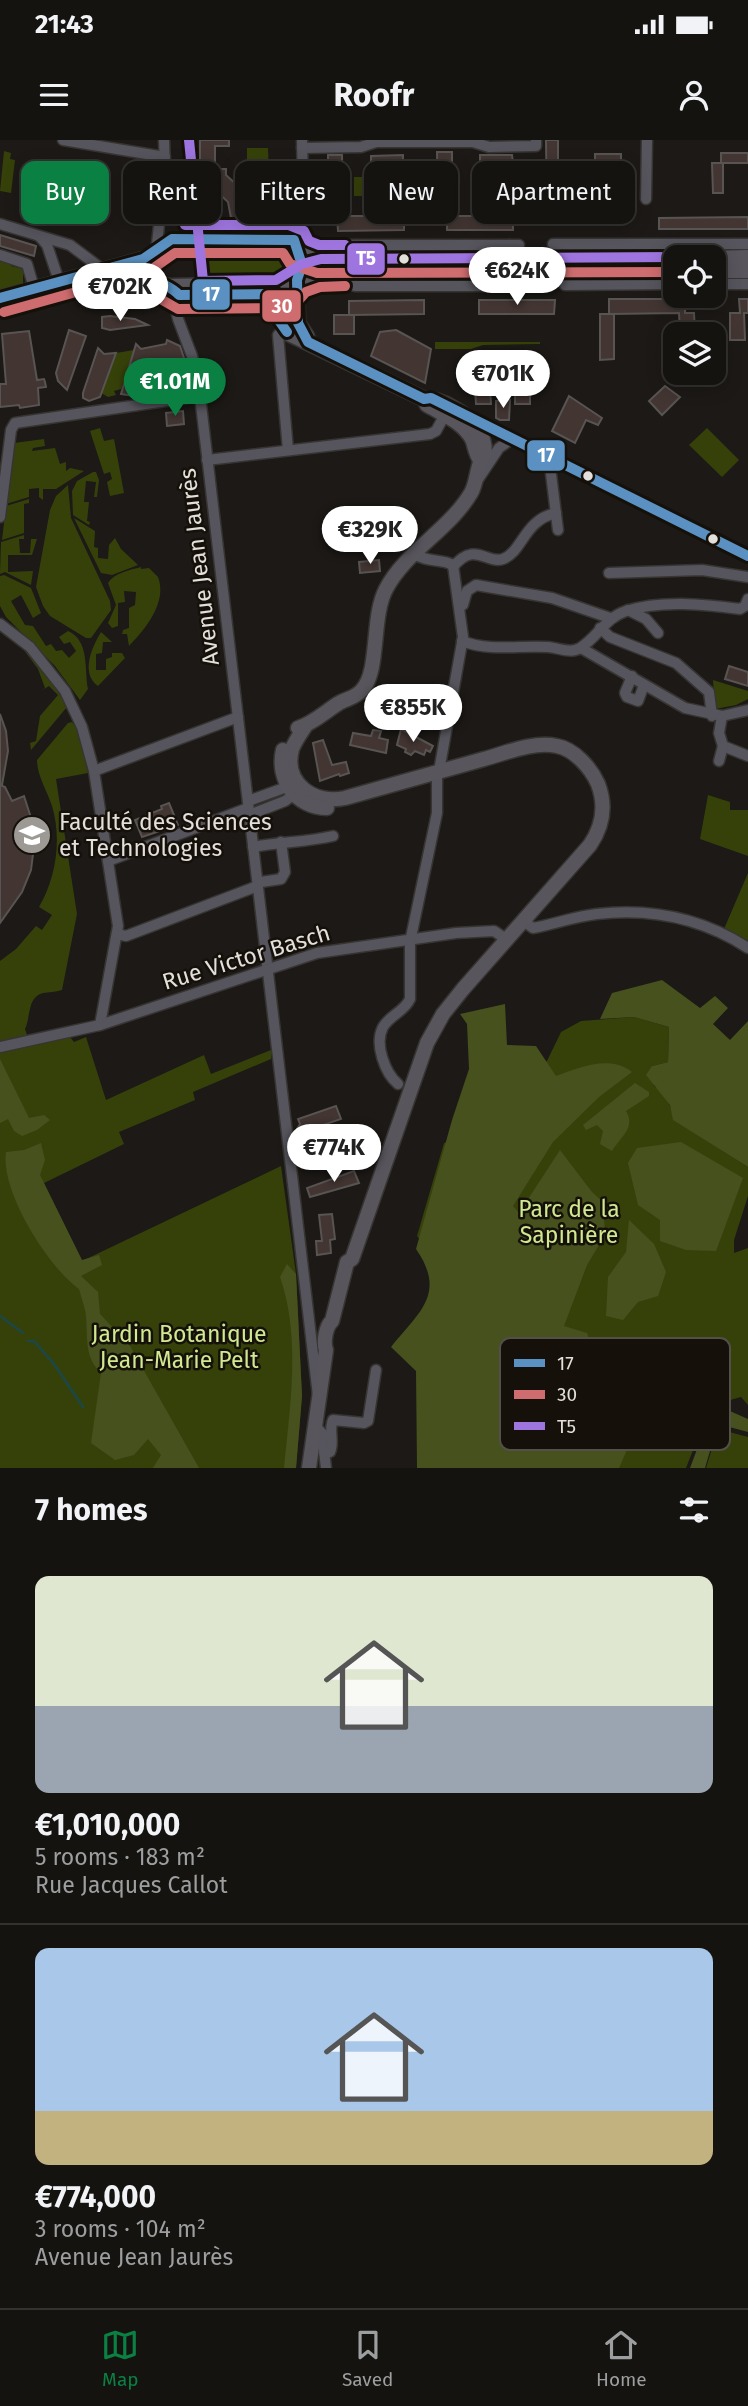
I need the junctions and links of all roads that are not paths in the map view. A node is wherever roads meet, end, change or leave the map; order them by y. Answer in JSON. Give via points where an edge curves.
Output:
{"nodes":[{"id":1,"x":63,"y":140,"type":"edge"},
{"id":2,"x":164,"y":140,"type":"edge"},
{"id":3,"x":646,"y":140,"type":"edge"},
{"id":4,"x":302,"y":143,"type":"edge"},
{"id":5,"x":427,"y":143,"type":"edge"},
{"id":6,"x":536,"y":143,"type":"edge"},
{"id":7,"x":165,"y":157,"type":"junction"},
{"id":8,"x":646,"y":199,"type":"dead end"},
{"id":9,"x":0,"y":226,"type":"edge"},
{"id":10,"x":40,"y":237,"type":"junction"},
{"id":11,"x":748,"y":244,"type":"edge"},
{"id":12,"x":325,"y":245,"type":"dead end"},
{"id":13,"x":344,"y":246,"type":"junction"},
{"id":14,"x":297,"y":252,"type":"junction"},
{"id":15,"x":156,"y":253,"type":"junction"},
{"id":16,"x":0,"y":255,"type":"edge"},
{"id":17,"x":511,"y":255,"type":"junction"},
{"id":18,"x":561,"y":255,"type":"junction"},
{"id":19,"x":748,"y":257,"type":"edge"},
{"id":20,"x":663,"y":258,"type":"edge"},
{"id":21,"x":726,"y":258,"type":"edge"},
{"id":22,"x":337,"y":259,"type":"junction"},
{"id":23,"x":102,"y":269,"type":"junction"},
{"id":24,"x":663,"y":269,"type":"edge"},
{"id":25,"x":726,"y":271,"type":"edge"},
{"id":26,"x":748,"y":271,"type":"edge"},
{"id":27,"x":155,"y":279,"type":"junction"},
{"id":28,"x":297,"y":280,"type":"junction"},
{"id":29,"x":59,"y":281,"type":"junction"},
{"id":30,"x":663,"y":284,"type":"edge"},
{"id":31,"x":726,"y":284,"type":"edge"},
{"id":32,"x":748,"y":284,"type":"edge"},
{"id":33,"x":171,"y":286,"type":"junction"},
{"id":34,"x":267,"y":286,"type":"junction"},
{"id":35,"x":34,"y":288,"type":"junction"},
{"id":36,"x":0,"y":298,"type":"edge"},
{"id":37,"x":0,"y":307,"type":"edge"},
{"id":38,"x":291,"y":328,"type":"junction"},
{"id":39,"x":200,"y":396,"type":"junction"},
{"id":40,"x":452,"y":412,"type":"junction"},
{"id":41,"x":502,"y":433,"type":"junction"},
{"id":42,"x":477,"y":438,"type":"junction"},
{"id":43,"x":513,"y":438,"type":"junction"},
{"id":44,"x":288,"y":450,"type":"junction"},
{"id":45,"x":553,"y":457,"type":"junction"},
{"id":46,"x":207,"y":460,"type":"junction"},
{"id":47,"x":475,"y":486,"type":"junction"},
{"id":48,"x":556,"y":513,"type":"junction"},
{"id":49,"x":0,"y":517,"type":"edge"},
{"id":50,"x":558,"y":530,"type":"dead end"},
{"id":51,"x":415,"y":554,"type":"junction"},
{"id":52,"x":748,"y":556,"type":"edge"},
{"id":53,"x":453,"y":567,"type":"junction"},
{"id":54,"x":609,"y":573,"type":"dead end"},
{"id":55,"x":748,"y":577,"type":"edge"},
{"id":56,"x":747,"y":605,"type":"edge"},
{"id":57,"x":459,"y":606,"type":"junction"},
{"id":58,"x":628,"y":610,"type":"junction"},
{"id":59,"x":610,"y":618,"type":"junction"},
{"id":60,"x":0,"y":624,"type":"edge"},
{"id":61,"x":600,"y":628,"type":"junction"},
{"id":62,"x":658,"y":633,"type":"dead end"},
{"id":63,"x":462,"y":641,"type":"junction"},
{"id":64,"x":581,"y":648,"type":"junction"},
{"id":65,"x":568,"y":650,"type":"junction"},
{"id":66,"x":564,"y":664,"type":"dead end"},
{"id":67,"x":632,"y":676,"type":"junction"},
{"id":68,"x":644,"y":685,"type":"junction"},
{"id":69,"x":748,"y":710,"type":"edge"},
{"id":70,"x":717,"y":716,"type":"junction"},
{"id":71,"x":238,"y":717,"type":"junction"},
{"id":72,"x":723,"y":746,"type":"junction"},
{"id":73,"x":748,"y":756,"type":"edge"},
{"id":74,"x":719,"y":761,"type":"dead end"},
{"id":75,"x":94,"y":771,"type":"junction"},
{"id":76,"x":438,"y":775,"type":"junction"},
{"id":77,"x":295,"y":788,"type":"junction"},
{"id":78,"x":248,"y":808,"type":"junction"},
{"id":79,"x":334,"y":836,"type":"dead end"},
{"id":80,"x":281,"y":842,"type":"junction"},
{"id":81,"x":254,"y":847,"type":"junction"},
{"id":82,"x":108,"y":861,"type":"junction"},
{"id":83,"x":258,"y":885,"type":"junction"},
{"id":84,"x":522,"y":920,"type":"junction"},
{"id":85,"x":117,"y":934,"type":"junction"},
{"id":86,"x":411,"y":938,"type":"junction"},
{"id":87,"x":506,"y":939,"type":"junction"},
{"id":88,"x":748,"y":948,"type":"edge"},
{"id":89,"x":267,"y":969,"type":"junction"},
{"id":90,"x":100,"y":1025,"type":"junction"},
{"id":91,"x":0,"y":1047,"type":"edge"},
{"id":92,"x":398,"y":1084,"type":"dead end"},
{"id":93,"x":376,"y":1370,"type":"dead end"},
{"id":94,"x":319,"y":1402,"type":"junction"},
{"id":95,"x":319,"y":1440,"type":"junction"},
{"id":96,"x":309,"y":1468,"type":"edge"},
{"id":97,"x":326,"y":1468,"type":"edge"}],
"edges":[{"from":1,"to":7,"type":"street"},
{"from":2,"to":7,"type":"street"},
{"from":3,"to":8,"type":"street"},
{"from":4,"to":5,"type":"street","via":[[361,147]]},
{"from":4,"to":14,"type":"street","via":[[304,232]]},
{"from":5,"to":6,"type":"street","via":[[472,147],[488,142]]},
{"from":7,"to":15,"type":"street"},
{"from":9,"to":10,"type":"street"},
{"from":10,"to":23,"type":"street","via":[[70,245]]},
{"from":10,"to":29,"type":"street"},
{"from":11,"to":18,"type":"street"},
{"from":12,"to":13,"type":"street"},
{"from":13,"to":17,"type":"street"},
{"from":13,"to":22,"type":"street"},
{"from":14,"to":15,"type":"main road","via":[[282,247],[200,247],[166,248]]},
{"from":14,"to":22,"type":"main road","via":[[316,259]]},
{"from":14,"to":28,"type":"main road","via":[[303,265]]},
{"from":15,"to":23,"type":"main road"},
{"from":15,"to":27,"type":"main road","via":[[151,261]]},
{"from":16,"to":35,"type":"street","via":[[27,264]]},
{"from":17,"to":18,"type":"main road"},
{"from":17,"to":22,"type":"main road"},
{"from":17,"to":28,"type":"main road","via":[[317,273]]},
{"from":18,"to":20,"type":"main road"},
{"from":18,"to":24,"type":"main road"},
{"from":18,"to":30,"type":"street","via":[[565,285]]},
{"from":19,"to":21,"type":"main road"},
{"from":23,"to":29,"type":"main road"},
{"from":25,"to":26,"type":"main road"},
{"from":27,"to":33,"type":"main road"},
{"from":27,"to":37,"type":"main road","via":[[72,288]]},
{"from":28,"to":34,"type":"main road"},
{"from":28,"to":38,"type":"main road"},
{"from":29,"to":35,"type":"main road"},
{"from":31,"to":32,"type":"street"},
{"from":33,"to":34,"type":"main road"},
{"from":33,"to":39,"type":"street","name":"Avenue Jean Jaurès"},
{"from":34,"to":38,"type":"main road","via":[[278,298],[279,319]]},
{"from":35,"to":36,"type":"main road"},
{"from":38,"to":40,"type":"main road","via":[[307,336],[308,342]]},
{"from":38,"to":44,"type":"street","via":[[278,335]]},
{"from":39,"to":46,"type":"street","name":"Avenue Jean Jaurès"},
{"from":39,"to":49,"type":"street","via":[[12,426]]},
{"from":40,"to":41,"type":"street"},
{"from":40,"to":42,"type":"main road","via":[[474,424]]},
{"from":40,"to":44,"type":"street","via":[[430,434]]},
{"from":41,"to":42,"type":"street"},
{"from":41,"to":43,"type":"street"},
{"from":42,"to":47,"type":"main road","via":[[485,454]]},
{"from":43,"to":45,"type":"street"},
{"from":43,"to":47,"type":"street","via":[[499,448]]},
{"from":44,"to":46,"type":"street"},
{"from":45,"to":48,"type":"street"},
{"from":45,"to":52,"type":"street"},
{"from":46,"to":71,"type":"street","name":"Avenue Jean Jaurès"},
{"from":47,"to":51,"type":"main road"},
{"from":48,"to":50,"type":"street"},
{"from":48,"to":53,"type":"street","via":[[526,531],[504,559],[479,553],[461,558]]},
{"from":51,"to":53,"type":"street"},
{"from":51,"to":77,"type":"main road","via":[[383,596],[372,673],[365,686],[353,698],[297,729],[283,751],[281,770]]},
{"from":53,"to":57,"type":"street"},
{"from":54,"to":55,"type":"street","via":[[700,570]]},
{"from":56,"to":58,"type":"street"},
{"from":57,"to":59,"type":"street","via":[[467,590],[476,585],[552,598]]},
{"from":57,"to":63,"type":"street"},
{"from":58,"to":59,"type":"street"},
{"from":58,"to":62,"type":"street"},
{"from":59,"to":61,"type":"street"},
{"from":60,"to":75,"type":"street","via":[[30,647],[65,691],[82,727]]},
{"from":61,"to":64,"type":"street"},
{"from":61,"to":70,"type":"street","via":[[610,637],[673,661],[709,692]]},
{"from":63,"to":65,"type":"street"},
{"from":63,"to":76,"type":"street"},
{"from":64,"to":65,"type":"street"},
{"from":64,"to":67,"type":"street"},
{"from":65,"to":66,"type":"street"},
{"from":67,"to":68,"type":"street"},
{"from":67,"to":68,"type":"street","via":[[627,697],[638,701]]},
{"from":68,"to":70,"type":"street","via":[[677,705]]},
{"from":69,"to":70,"type":"street"},
{"from":70,"to":72,"type":"street"},
{"from":71,"to":75,"type":"street"},
{"from":71,"to":78,"type":"street","name":"Avenue Jean Jaurès"},
{"from":72,"to":73,"type":"street"},
{"from":72,"to":74,"type":"street"},
{"from":75,"to":82,"type":"street"},
{"from":76,"to":77,"type":"main road","via":[[327,808],[305,804]]},
{"from":76,"to":84,"type":"main road","via":[[548,752],[577,758],[592,774],[601,793],[600,827],[589,847]]},
{"from":76,"to":86,"type":"street","via":[[437,813]]},
{"from":77,"to":78,"type":"street"},
{"from":78,"to":81,"type":"street","name":"Avenue Jean Jaurès"},
{"from":78,"to":82,"type":"street"},
{"from":79,"to":80,"type":"street"},
{"from":80,"to":81,"type":"street"},
{"from":80,"to":83,"type":"street","via":[[284,877]]},
{"from":81,"to":83,"type":"street","name":"Avenue Jean Jaurès"},
{"from":82,"to":85,"type":"street"},
{"from":83,"to":85,"type":"street","via":[[126,936]]},
{"from":83,"to":89,"type":"street","name":"Avenue Jean Jaurès"},
{"from":84,"to":87,"type":"main road"},
{"from":84,"to":88,"type":"street","via":[[533,928],[597,914],[666,915],[708,925]]},
{"from":85,"to":90,"type":"street"},
{"from":86,"to":87,"type":"street","name":"Rue Victor Basch","via":[[490,931]]},
{"from":86,"to":89,"type":"street","name":"Rue Victor Basch","via":[[317,953]]},
{"from":86,"to":92,"type":"street","via":[[410,999],[381,1033],[382,1056]]},
{"from":87,"to":94,"type":"main road","via":[[450,1005],[427,1043],[352,1259],[354,1265],[342,1287]]},
{"from":89,"to":90,"type":"street","name":"Rue Victor Basch"},
{"from":89,"to":94,"type":"street","name":"Avenue Jean Jaurès"},
{"from":90,"to":91,"type":"street","name":"Rue Victor Basch"},
{"from":93,"to":95,"type":"street","via":[[368,1421],[333,1420],[331,1451]]},
{"from":94,"to":95,"type":"main road"},
{"from":95,"to":96,"type":"main road"},
{"from":95,"to":97,"type":"street"}]}
